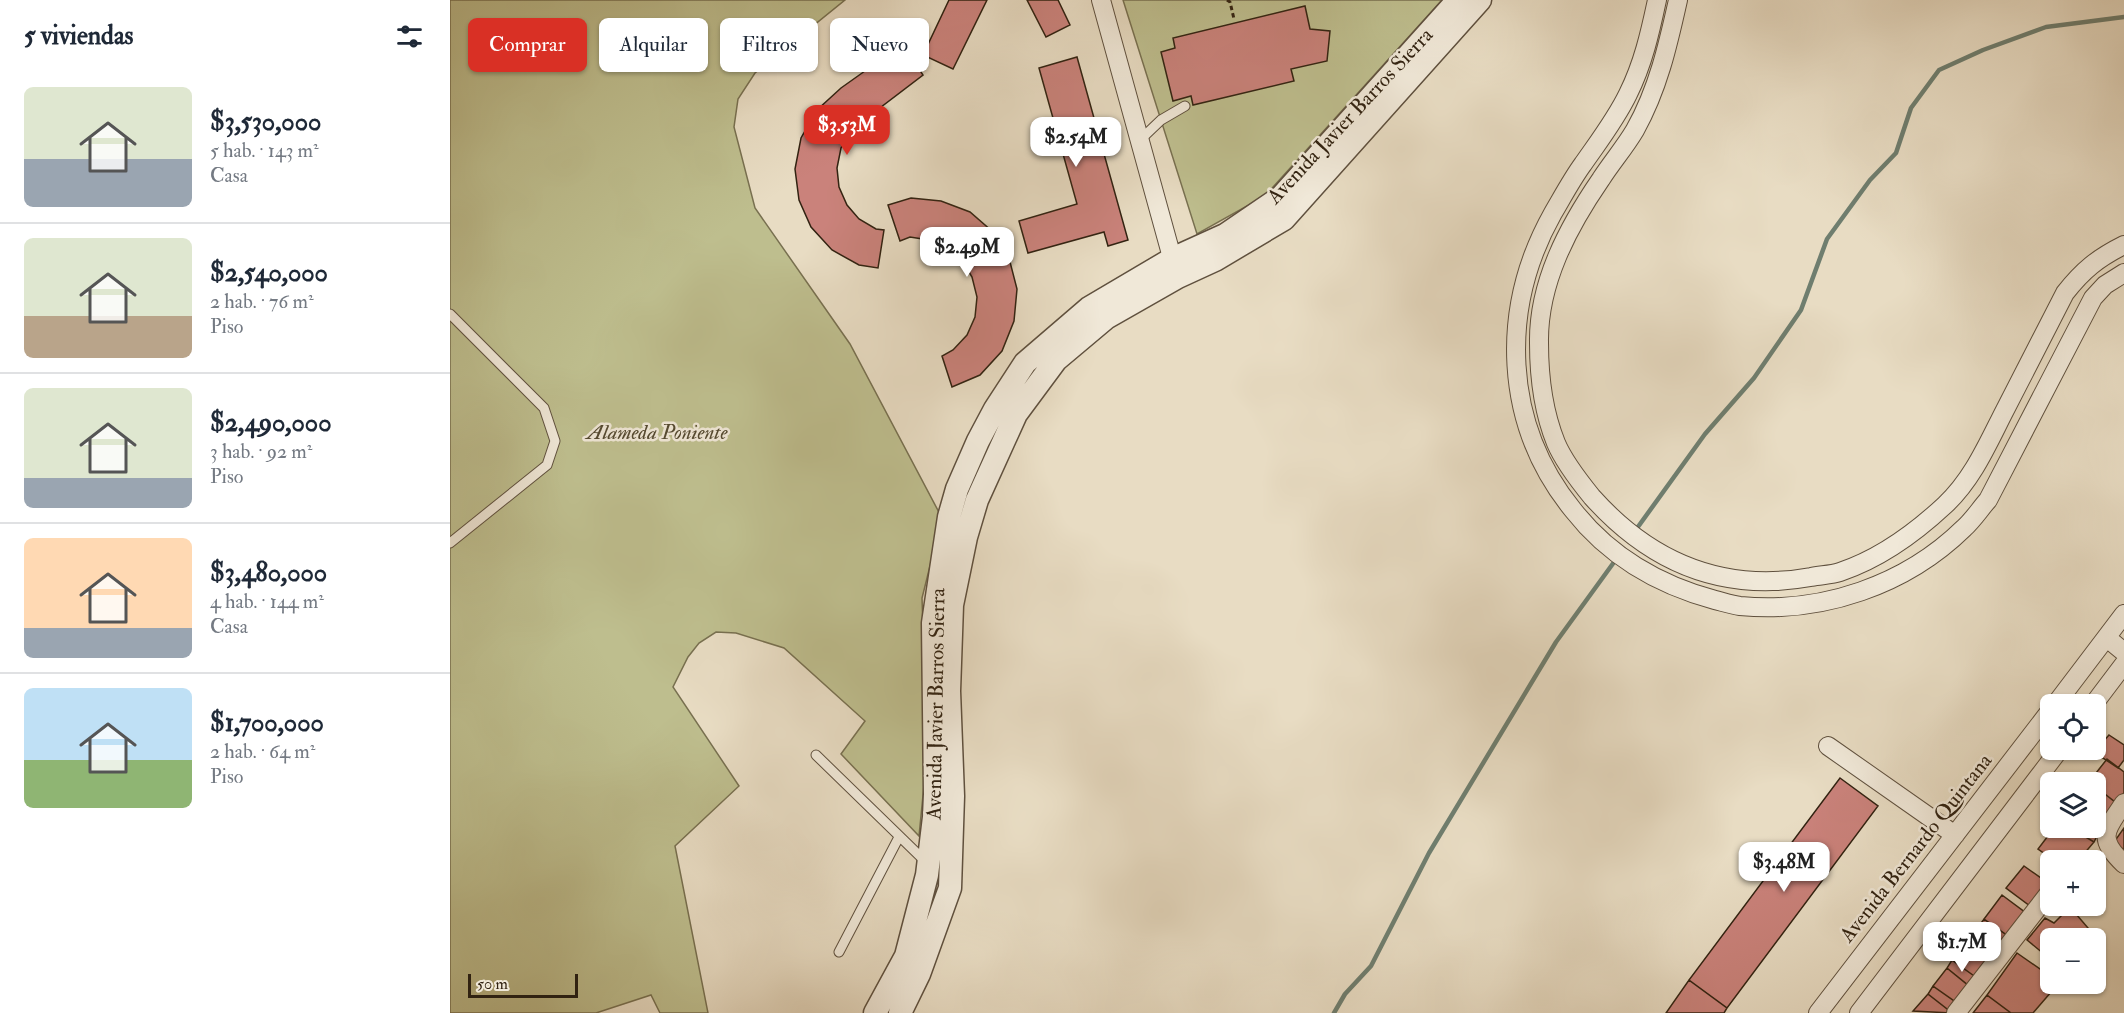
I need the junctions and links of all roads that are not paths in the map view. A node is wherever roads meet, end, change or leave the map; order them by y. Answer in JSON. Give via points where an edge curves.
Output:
{"nodes":[{"id":1,"x":1101,"y":0,"type":"edge"},
{"id":2,"x":1458,"y":0,"type":"edge"},
{"id":3,"x":1480,"y":0,"type":"edge"},
{"id":4,"x":1496,"y":0,"type":"edge"},
{"id":5,"x":1657,"y":0,"type":"edge"},
{"id":6,"x":1678,"y":0,"type":"edge"},
{"id":7,"x":1427,"y":60,"type":"junction"},
{"id":8,"x":1185,"y":106,"type":"dead end"},
{"id":9,"x":1140,"y":140,"type":"junction"},
{"id":10,"x":2124,"y":246,"type":"edge"},
{"id":11,"x":1175,"y":268,"type":"junction"},
{"id":12,"x":2124,"y":273,"type":"edge"},
{"id":13,"x":450,"y":314,"type":"edge"},
{"id":14,"x":450,"y":543,"type":"edge"},
{"id":15,"x":2124,"y":614,"type":"edge"},
{"id":16,"x":2107,"y":638,"type":"junction"},
{"id":17,"x":2124,"y":652,"type":"edge"},
{"id":18,"x":2124,"y":664,"type":"edge"},
{"id":19,"x":2064,"y":694,"type":"edge"},
{"id":20,"x":2101,"y":694,"type":"edge"},
{"id":21,"x":2040,"y":724,"type":"edge"},
{"id":22,"x":1828,"y":746,"type":"dead end"},
{"id":23,"x":816,"y":755,"type":"dead end"},
{"id":24,"x":2051,"y":760,"type":"edge"},
{"id":25,"x":2124,"y":803,"type":"edge"},
{"id":26,"x":1955,"y":835,"type":"junction"},
{"id":27,"x":900,"y":837,"type":"junction"},
{"id":28,"x":928,"y":864,"type":"junction"},
{"id":29,"x":2124,"y":864,"type":"edge"},
{"id":30,"x":2040,"y":904,"type":"edge"},
{"id":31,"x":839,"y":952,"type":"dead end"},
{"id":32,"x":875,"y":1013,"type":"edge"},
{"id":33,"x":900,"y":1013,"type":"edge"},
{"id":34,"x":1818,"y":1013,"type":"edge"},
{"id":35,"x":1859,"y":1013,"type":"edge"},
{"id":36,"x":1956,"y":1013,"type":"edge"}],
"edges":[{"from":1,"to":9,"type":"street"},
{"from":2,"to":11,"type":"street","name":"Avenida Javier Barros Sierra","via":[[1281,197]]},
{"from":3,"to":7,"type":"street","name":"Avenida Javier Barros Sierra"},
{"from":4,"to":7,"type":"street"},
{"from":5,"to":12,"type":"street","via":[[1643,61],[1614,120],[1551,216],[1531,262],[1515,340],[1521,405],[1535,451],[1558,492],[1590,532],[1639,570],[1687,592],[1738,606],[1787,608],[1844,598],[1902,574],[1964,528],[1988,500],[2093,298]]},
{"from":6,"to":10,"type":"street","via":[[1665,60],[1635,130],[1574,221],[1557,255],[1541,305],[1539,339],[1544,404],[1557,445],[1580,483],[1607,513],[1647,547],[1693,569],[1739,581],[1786,581],[1839,572],[1886,551],[1946,504],[1967,481],[2066,293],[2081,272]]},
{"from":7,"to":11,"type":"street","name":"Avenida Javier Barros Sierra","via":[[1284,219],[1215,260]]},
{"from":8,"to":9,"type":"lane","via":[[1161,120]]},
{"from":9,"to":11,"type":"street"},
{"from":11,"to":28,"type":"street","name":"Avenida Javier Barros Sierra","via":[[1089,308],[1025,363],[995,409],[957,489],[933,623],[935,794]]},
{"from":11,"to":33,"type":"street","name":"Avenida Javier Barros Sierra","via":[[1056,360],[1016,414],[977,500],[952,605],[950,888],[919,974]]},
{"from":13,"to":14,"type":"lane","via":[[544,408],[555,441],[547,465]]},
{"from":15,"to":16,"type":"street"},
{"from":16,"to":17,"type":"street"},
{"from":16,"to":19,"type":"street"},
{"from":18,"to":20,"type":"street"},
{"from":21,"to":26,"type":"street","name":"Avenida Bernardo Quintana"},
{"from":22,"to":26,"type":"street"},
{"from":23,"to":27,"type":"lane"},
{"from":24,"to":35,"type":"street"},
{"from":25,"to":29,"type":"street","via":[[2106,830],[2110,849]]},
{"from":26,"to":34,"type":"street","name":"Avenida Bernardo Quintana"},
{"from":27,"to":28,"type":"lane"},
{"from":27,"to":31,"type":"lane"},
{"from":28,"to":32,"type":"street","name":"Avenida Javier Barros Sierra","via":[[906,956]]},
{"from":30,"to":36,"type":"street"}]}
